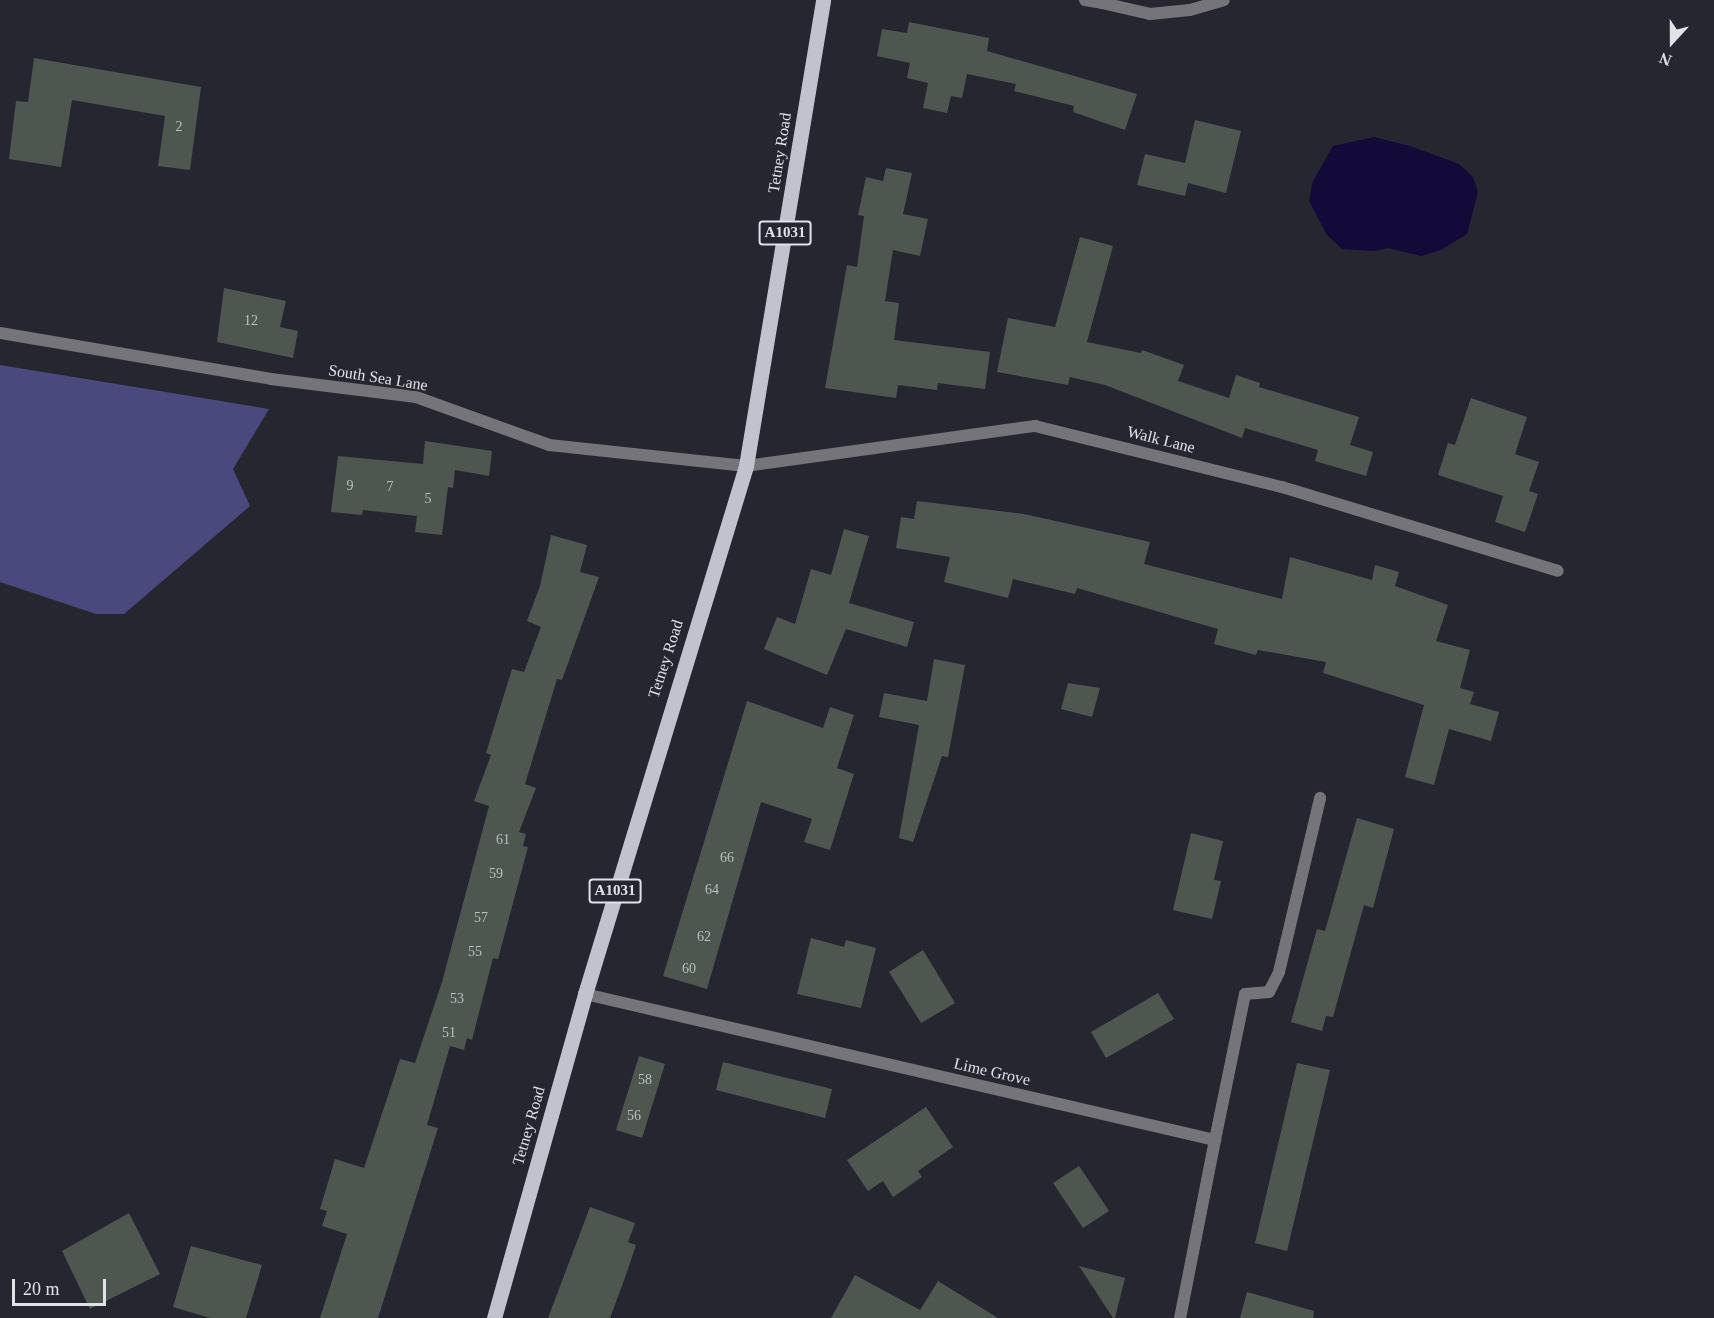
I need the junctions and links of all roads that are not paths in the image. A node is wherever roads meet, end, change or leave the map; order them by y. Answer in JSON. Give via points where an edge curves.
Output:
{"nodes":[{"id":1,"x":823,"y":0,"type":"edge"},
{"id":2,"x":1085,"y":0,"type":"edge"},
{"id":3,"x":1224,"y":0,"type":"edge"},
{"id":4,"x":0,"y":333,"type":"edge"},
{"id":5,"x":746,"y":466,"type":"junction"},
{"id":6,"x":1558,"y":571,"type":"dead end"},
{"id":7,"x":1320,"y":798,"type":"dead end"},
{"id":8,"x":585,"y":994,"type":"junction"},
{"id":9,"x":1215,"y":1140,"type":"junction"},
{"id":10,"x":494,"y":1318,"type":"edge"},
{"id":11,"x":1180,"y":1318,"type":"edge"}],
"edges":[{"from":1,"to":5,"type":"main road","name":"Tetney Road","number":"A1031"},
{"from":2,"to":3,"type":"street","via":[[1150,14],[1190,10]]},
{"from":4,"to":5,"type":"street","name":"South Sea Lane","via":[[271,379],[416,397],[549,445]]},
{"from":5,"to":6,"type":"street","name":"Walk Lane","via":[[1035,426],[1282,486]]},
{"from":5,"to":8,"type":"main road","name":"Tetney Road","number":"A1031"},
{"from":7,"to":9,"type":"street","via":[[1279,972],[1269,992],[1245,994]]},
{"from":8,"to":9,"type":"street","name":"Lime Grove"},
{"from":8,"to":10,"type":"main road","name":"Tetney Road","number":"A1031"},
{"from":9,"to":11,"type":"street"}]}
